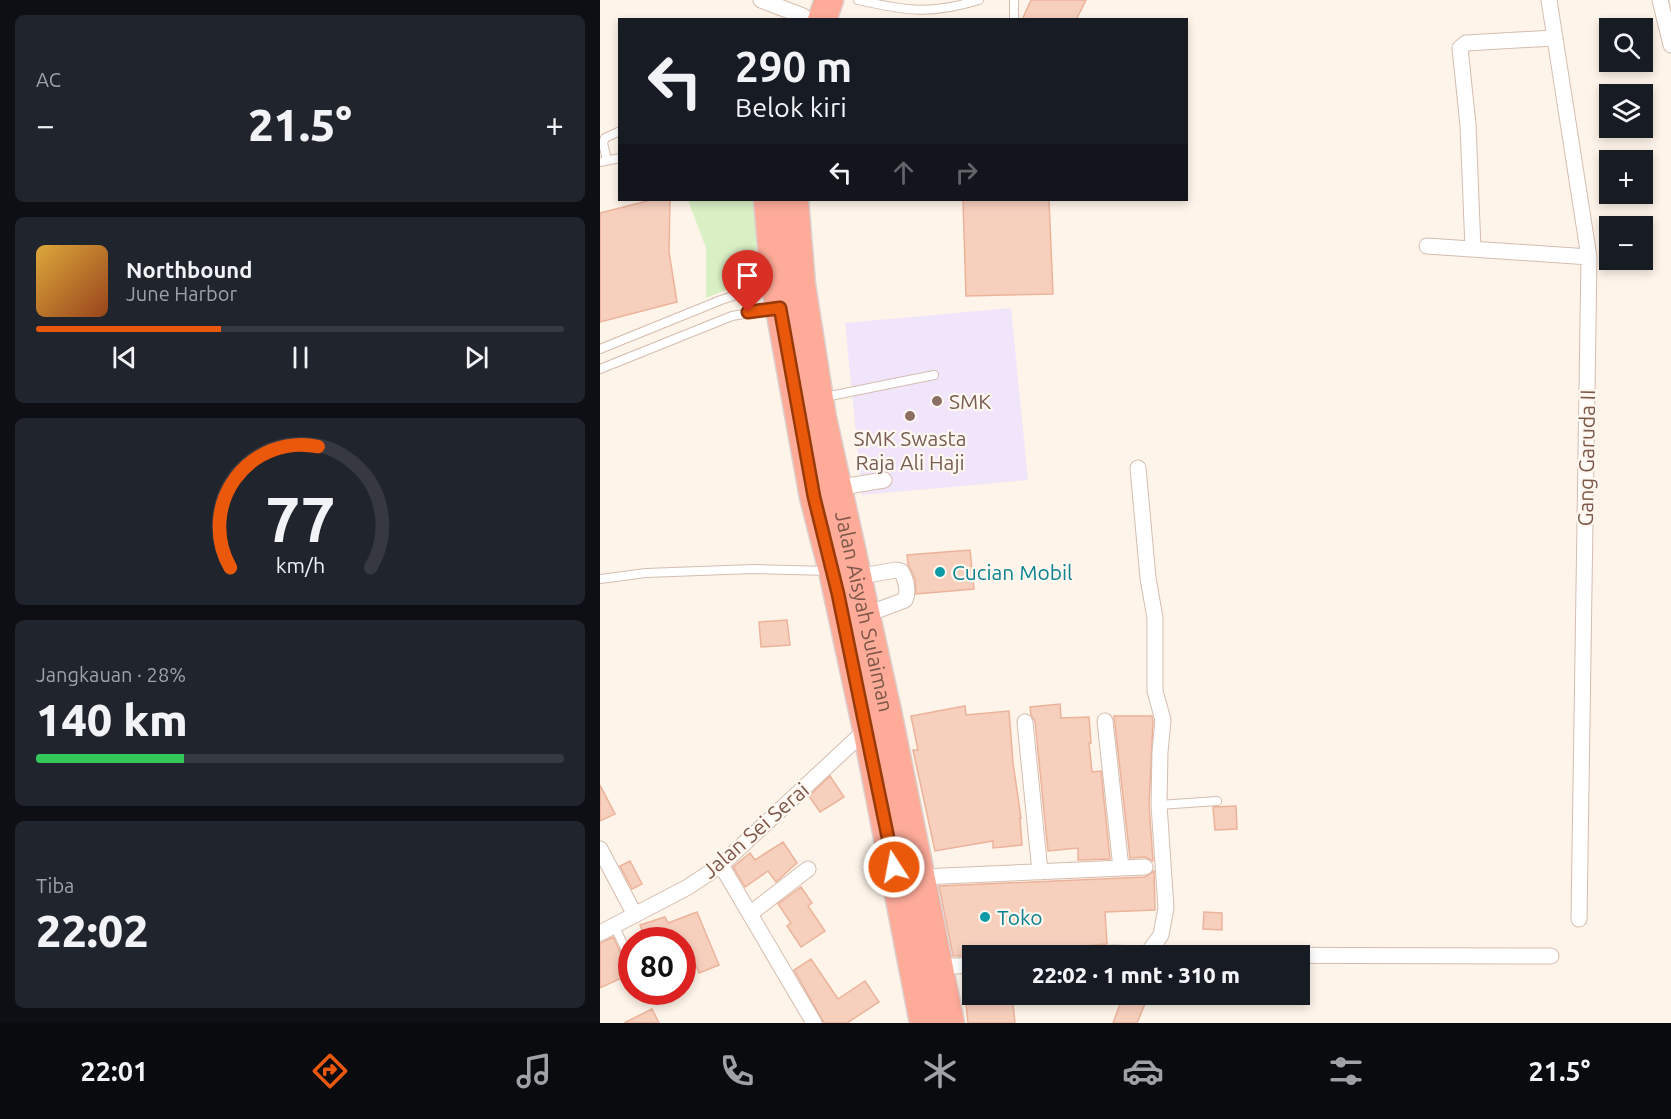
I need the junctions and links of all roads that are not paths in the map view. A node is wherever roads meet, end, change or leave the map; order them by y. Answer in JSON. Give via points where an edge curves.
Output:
{"nodes":[{"id":1,"x":760,"y":0,"type":"edge"},
{"id":2,"x":829,"y":0,"type":"edge"},
{"id":3,"x":858,"y":0,"type":"edge"},
{"id":4,"x":979,"y":0,"type":"edge"},
{"id":5,"x":1014,"y":0,"type":"edge"},
{"id":6,"x":1549,"y":0,"type":"edge"},
{"id":7,"x":1660,"y":0,"type":"edge"},
{"id":8,"x":809,"y":14,"type":"edge"},
{"id":9,"x":1014,"y":18,"type":"edge"},
{"id":10,"x":1553,"y":38,"type":"junction"},
{"id":11,"x":1671,"y":45,"type":"edge"},
{"id":12,"x":618,"y":132,"type":"edge"},
{"id":13,"x":618,"y":158,"type":"edge"},
{"id":14,"x":603,"y":161,"type":"edge"},
{"id":15,"x":768,"y":201,"type":"edge"},
{"id":16,"x":794,"y":201,"type":"edge"},
{"id":17,"x":1426,"y":246,"type":"dead end"},
{"id":18,"x":1473,"y":249,"type":"junction"},
{"id":19,"x":1589,"y":256,"type":"junction"},
{"id":20,"x":778,"y":295,"type":"junction"},
{"id":21,"x":600,"y":349,"type":"edge"},
{"id":22,"x":600,"y":369,"type":"edge"},
{"id":23,"x":933,"y":375,"type":"dead end"},
{"id":24,"x":814,"y":413,"type":"junction"},
{"id":25,"x":1138,"y":468,"type":"dead end"},
{"id":26,"x":884,"y":480,"type":"dead end"},
{"id":27,"x":836,"y":488,"type":"junction"},
{"id":28,"x":844,"y":574,"type":"junction"},
{"id":29,"x":600,"y":579,"type":"edge"},
{"id":30,"x":865,"y":615,"type":"junction"},
{"id":31,"x":1025,"y":722,"type":"dead end"},
{"id":32,"x":1105,"y":722,"type":"dead end"},
{"id":33,"x":867,"y":729,"type":"junction"},
{"id":34,"x":1217,"y":801,"type":"dead end"},
{"id":35,"x":1159,"y":805,"type":"junction"},
{"id":36,"x":600,"y":849,"type":"edge"},
{"id":37,"x":721,"y":865,"type":"junction"},
{"id":38,"x":1145,"y":867,"type":"dead end"},
{"id":39,"x":1121,"y":868,"type":"junction"},
{"id":40,"x":808,"y":869,"type":"dead end"},
{"id":41,"x":1040,"y":872,"type":"junction"},
{"id":42,"x":921,"y":877,"type":"junction"},
{"id":43,"x":751,"y":913,"type":"junction"},
{"id":44,"x":635,"y":915,"type":"junction"},
{"id":45,"x":1579,"y":919,"type":"dead end"},
{"id":46,"x":614,"y":925,"type":"junction"},
{"id":47,"x":600,"y":933,"type":"edge"},
{"id":48,"x":618,"y":933,"type":"edge"},
{"id":49,"x":1154,"y":945,"type":"edge"},
{"id":50,"x":1310,"y":955,"type":"edge"},
{"id":51,"x":1551,"y":956,"type":"dead end"},
{"id":52,"x":962,"y":965,"type":"edge"},
{"id":53,"x":938,"y":967,"type":"junction"},
{"id":54,"x":814,"y":1023,"type":"edge"},
{"id":55,"x":924,"y":1023,"type":"edge"},
{"id":56,"x":950,"y":1023,"type":"edge"}],
"edges":[{"from":1,"to":8,"type":"street"},
{"from":2,"to":8,"type":"highway"},
{"from":3,"to":4,"type":"lane","via":[[921,11]]},
{"from":5,"to":9,"type":"lane"},
{"from":6,"to":10,"type":"street","name":"Gang Garuda II"},
{"from":7,"to":11,"type":"street"},
{"from":10,"to":18,"type":"street","via":[[1466,43],[1460,48],[1468,125]]},
{"from":10,"to":19,"type":"street","name":"Gang Garuda II"},
{"from":12,"to":14,"type":"lane","via":[[604,138]]},
{"from":13,"to":14,"type":"lane"},
{"from":15,"to":20,"type":"highway","name":"Jalan Aisyah Sulaiman"},
{"from":16,"to":24,"type":"highway","name":"Jalan Aisyah Sulaiman"},
{"from":17,"to":18,"type":"street"},
{"from":18,"to":19,"type":"street"},
{"from":19,"to":45,"type":"street","name":"Gang Garuda II"},
{"from":20,"to":21,"type":"lane","via":[[721,300]]},
{"from":20,"to":22,"type":"lane"},
{"from":20,"to":24,"type":"highway","name":"Jalan Aisyah Sulaiman"},
{"from":23,"to":24,"type":"lane"},
{"from":24,"to":27,"type":"highway","name":"Jalan Aisyah Sulaiman"},
{"from":24,"to":28,"type":"highway","name":"Jalan Aisyah Sulaiman","via":[[814,497]]},
{"from":25,"to":35,"type":"street","via":[[1155,618],[1155,691],[1163,720]]},
{"from":26,"to":27,"type":"street"},
{"from":27,"to":28,"type":"highway","name":"Jalan Aisyah Sulaiman"},
{"from":28,"to":29,"type":"lane","via":[[753,570],[645,573]]},
{"from":28,"to":30,"type":"highway","name":"Jalan Aisyah Sulaiman"},
{"from":28,"to":30,"type":"street","via":[[901,571],[905,600]]},
{"from":28,"to":33,"type":"highway","name":"Jalan Aisyah Sulaiman"},
{"from":30,"to":42,"type":"highway","name":"Jalan Aisyah Sulaiman"},
{"from":31,"to":41,"type":"street"},
{"from":32,"to":39,"type":"street"},
{"from":33,"to":37,"type":"street","name":"Jalan Sei Serai"},
{"from":33,"to":55,"type":"highway","name":"Jalan Aisyah Sulaiman"},
{"from":34,"to":35,"type":"lane"},
{"from":35,"to":49,"type":"street","via":[[1165,918]]},
{"from":36,"to":44,"type":"street"},
{"from":37,"to":43,"type":"street"},
{"from":37,"to":44,"type":"street","name":"Jalan Sei Serai"},
{"from":38,"to":39,"type":"street"},
{"from":39,"to":41,"type":"street"},
{"from":40,"to":43,"type":"street"},
{"from":41,"to":42,"type":"street"},
{"from":42,"to":53,"type":"highway","name":"Jalan Aisyah Sulaiman"},
{"from":43,"to":54,"type":"street"},
{"from":44,"to":46,"type":"street","name":"Jalan Sei Serai"},
{"from":46,"to":47,"type":"street","name":"Jalan Sei Serai"},
{"from":46,"to":48,"type":"lane"},
{"from":50,"to":51,"type":"street"},
{"from":52,"to":53,"type":"street"},
{"from":53,"to":56,"type":"highway","name":"Jalan Aisyah Sulaiman"}]}
